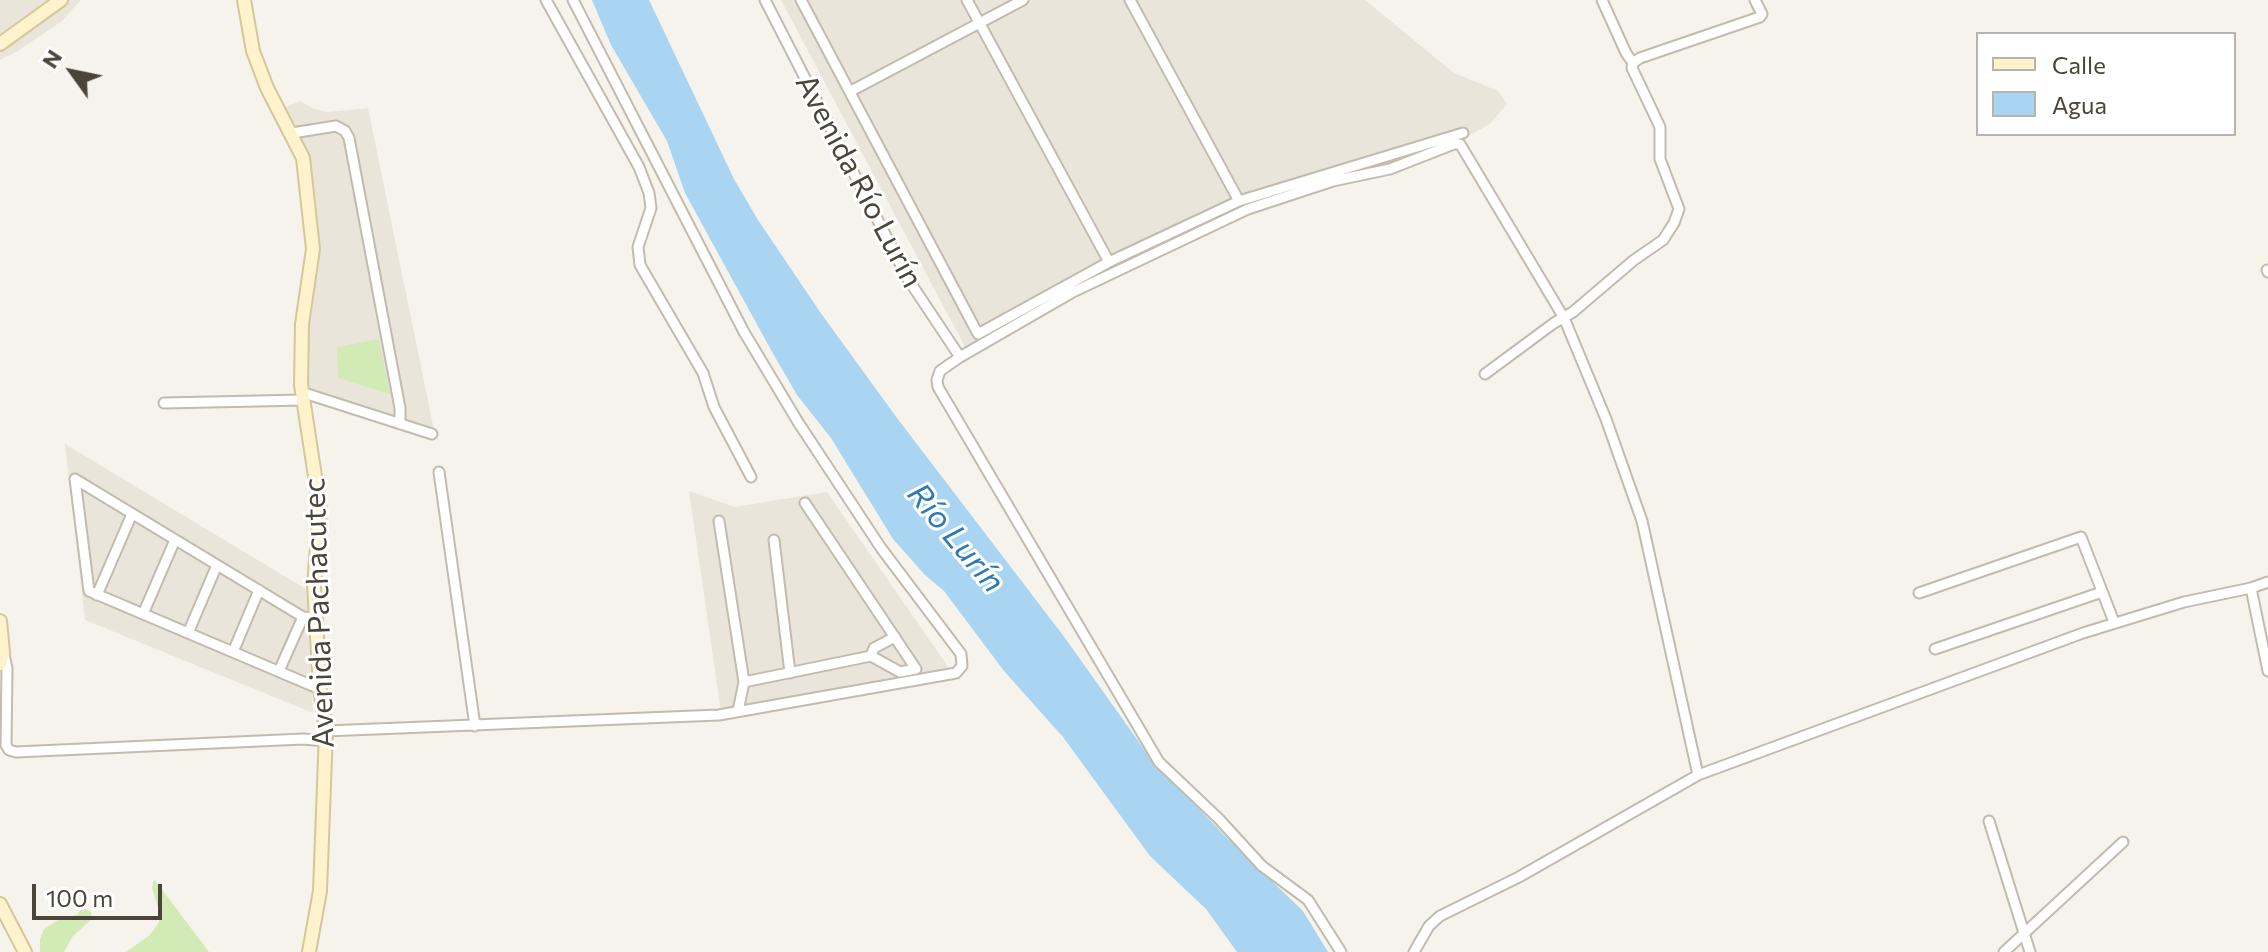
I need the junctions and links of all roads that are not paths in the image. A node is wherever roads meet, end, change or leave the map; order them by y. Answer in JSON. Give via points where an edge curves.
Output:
{"nodes":[{"id":1,"x":61,"y":0,"type":"edge"},
{"id":2,"x":244,"y":0,"type":"edge"},
{"id":3,"x":546,"y":0,"type":"edge"},
{"id":4,"x":573,"y":0,"type":"edge"},
{"id":5,"x":765,"y":0,"type":"edge"},
{"id":6,"x":801,"y":0,"type":"edge"},
{"id":7,"x":967,"y":0,"type":"edge"},
{"id":8,"x":1023,"y":0,"type":"edge"},
{"id":9,"x":1130,"y":0,"type":"edge"},
{"id":10,"x":1602,"y":0,"type":"edge"},
{"id":11,"x":1755,"y":0,"type":"edge"},
{"id":12,"x":979,"y":23,"type":"junction"},
{"id":13,"x":0,"y":44,"type":"edge"},
{"id":14,"x":1633,"y":63,"type":"junction"},
{"id":15,"x":851,"y":91,"type":"junction"},
{"id":16,"x":292,"y":133,"type":"junction"},
{"id":17,"x":1463,"y":133,"type":"dead end"},
{"id":18,"x":1239,"y":201,"type":"junction"},
{"id":19,"x":1109,"y":262,"type":"junction"},
{"id":20,"x":1564,"y":318,"type":"junction"},
{"id":21,"x":960,"y":357,"type":"junction"},
{"id":22,"x":1485,"y":374,"type":"dead end"},
{"id":23,"x":302,"y":396,"type":"junction"},
{"id":24,"x":164,"y":403,"type":"dead end"},
{"id":25,"x":400,"y":424,"type":"junction"},
{"id":26,"x":432,"y":434,"type":"dead end"},
{"id":27,"x":439,"y":472,"type":"dead end"},
{"id":28,"x":751,"y":477,"type":"dead end"},
{"id":29,"x":805,"y":503,"type":"dead end"},
{"id":30,"x":132,"y":514,"type":"junction"},
{"id":31,"x":719,"y":521,"type":"dead end"},
{"id":32,"x":175,"y":540,"type":"junction"},
{"id":33,"x":774,"y":540,"type":"dead end"},
{"id":34,"x":217,"y":565,"type":"junction"},
{"id":35,"x":2268,"y":582,"type":"edge"},
{"id":36,"x":2251,"y":588,"type":"junction"},
{"id":37,"x":259,"y":590,"type":"junction"},
{"id":38,"x":2102,"y":592,"type":"junction"},
{"id":39,"x":1919,"y":593,"type":"dead end"},
{"id":40,"x":97,"y":595,"type":"junction"},
{"id":41,"x":143,"y":614,"type":"junction"},
{"id":42,"x":310,"y":618,"type":"junction"},
{"id":43,"x":0,"y":621,"type":"edge"},
{"id":44,"x":2114,"y":622,"type":"junction"},
{"id":45,"x":188,"y":633,"type":"junction"},
{"id":46,"x":895,"y":637,"type":"junction"},
{"id":47,"x":1935,"y":649,"type":"dead end"},
{"id":48,"x":233,"y":652,"type":"junction"},
{"id":49,"x":871,"y":656,"type":"junction"},
{"id":50,"x":2,"y":658,"type":"edge"},
{"id":51,"x":279,"y":671,"type":"junction"},
{"id":52,"x":2268,"y":671,"type":"edge"},
{"id":53,"x":790,"y":673,"type":"junction"},
{"id":54,"x":744,"y":682,"type":"junction"},
{"id":55,"x":320,"y":689,"type":"junction"},
{"id":56,"x":738,"y":711,"type":"junction"},
{"id":57,"x":475,"y":726,"type":"junction"},
{"id":58,"x":326,"y":736,"type":"junction"},
{"id":59,"x":1698,"y":775,"type":"junction"},
{"id":60,"x":1989,"y":821,"type":"dead end"},
{"id":61,"x":2123,"y":842,"type":"dead end"},
{"id":62,"x":0,"y":904,"type":"edge"},
{"id":63,"x":2024,"y":932,"type":"junction"},
{"id":64,"x":25,"y":952,"type":"edge"},
{"id":65,"x":309,"y":952,"type":"edge"},
{"id":66,"x":1341,"y":952,"type":"edge"},
{"id":67,"x":1414,"y":952,"type":"edge"},
{"id":68,"x":2004,"y":952,"type":"edge"},
{"id":69,"x":2030,"y":952,"type":"edge"}],
"edges":[{"from":1,"to":13,"type":"main road"},
{"from":2,"to":16,"type":"main road","name":"Avenida Pachacutec","via":[[253,51]]},
{"from":3,"to":28,"type":"street","via":[[639,167],[651,208],[638,247],[640,265],[703,373],[714,407]]},
{"from":4,"to":56,"type":"street","via":[[744,332],[881,548],[961,654],[962,666],[956,673]]},
{"from":5,"to":21,"type":"street","name":"Avenida Río Lurín","via":[[908,279]]},
{"from":6,"to":15,"type":"street"},
{"from":7,"to":12,"type":"street"},
{"from":8,"to":12,"type":"street"},
{"from":9,"to":18,"type":"street"},
{"from":10,"to":14,"type":"street"},
{"from":11,"to":14,"type":"street","via":[[1760,17]]},
{"from":12,"to":15,"type":"street"},
{"from":12,"to":19,"type":"street"},
{"from":14,"to":20,"type":"street","via":[[1660,127],[1660,159],[1679,213],[1659,244]]},
{"from":15,"to":19,"type":"street","via":[[978,334]]},
{"from":16,"to":23,"type":"main road","name":"Avenida Pachacutec","via":[[303,158],[313,249],[302,324]]},
{"from":16,"to":25,"type":"street","via":[[336,126],[349,138]]},
{"from":17,"to":18,"type":"street"},
{"from":18,"to":19,"type":"street"},
{"from":20,"to":21,"type":"street","via":[[1468,154],[1454,144],[1390,169],[1248,209],[1071,293]]},
{"from":20,"to":22,"type":"street"},
{"from":20,"to":59,"type":"street","via":[[1642,521]]},
{"from":21,"to":66,"type":"street","via":[[940,371],[938,387],[1155,756],[1262,866],[1308,900]]},
{"from":23,"to":24,"type":"street"},
{"from":23,"to":25,"type":"street"},
{"from":23,"to":42,"type":"main road","name":"Avenida Pachacutec","via":[[320,509]]},
{"from":25,"to":26,"type":"street"},
{"from":27,"to":57,"type":"street"},
{"from":29,"to":46,"type":"street"},
{"from":30,"to":32,"type":"street"},
{"from":30,"to":40,"type":"street"},
{"from":30,"to":40,"type":"street","via":[[75,479],[89,591]]},
{"from":31,"to":54,"type":"street"},
{"from":32,"to":34,"type":"street"},
{"from":32,"to":41,"type":"street"},
{"from":33,"to":53,"type":"street"},
{"from":34,"to":37,"type":"street"},
{"from":34,"to":45,"type":"street"},
{"from":35,"to":36,"type":"street"},
{"from":36,"to":44,"type":"street"},
{"from":36,"to":52,"type":"street"},
{"from":37,"to":42,"type":"street"},
{"from":37,"to":48,"type":"street"},
{"from":38,"to":39,"type":"street","via":[[2081,537]]},
{"from":38,"to":44,"type":"street"},
{"from":38,"to":47,"type":"street"},
{"from":40,"to":41,"type":"street"},
{"from":41,"to":45,"type":"street"},
{"from":42,"to":51,"type":"street"},
{"from":42,"to":55,"type":"main road","name":"Avenida Pachacutec"},
{"from":43,"to":50,"type":"main road"},
{"from":44,"to":59,"type":"street"},
{"from":45,"to":48,"type":"street"},
{"from":46,"to":49,"type":"street","via":[[874,648]]},
{"from":46,"to":49,"type":"street","via":[[916,669],[900,672]]},
{"from":48,"to":51,"type":"street"},
{"from":49,"to":53,"type":"street"},
{"from":50,"to":58,"type":"street","via":[[7,668],[6,745],[16,752]]},
{"from":51,"to":55,"type":"street"},
{"from":53,"to":54,"type":"street"},
{"from":54,"to":56,"type":"street"},
{"from":55,"to":58,"type":"main road","name":"Avenida Pachacutec"},
{"from":56,"to":57,"type":"street"},
{"from":57,"to":58,"type":"street"},
{"from":58,"to":65,"type":"main road","name":"Avenida Pachacutec","via":[[320,891]]},
{"from":59,"to":67,"type":"street","via":[[1440,916]]},
{"from":60,"to":63,"type":"street"},
{"from":61,"to":63,"type":"street"},
{"from":62,"to":64,"type":"main road"},
{"from":63,"to":68,"type":"street"},
{"from":63,"to":69,"type":"street"}]}
